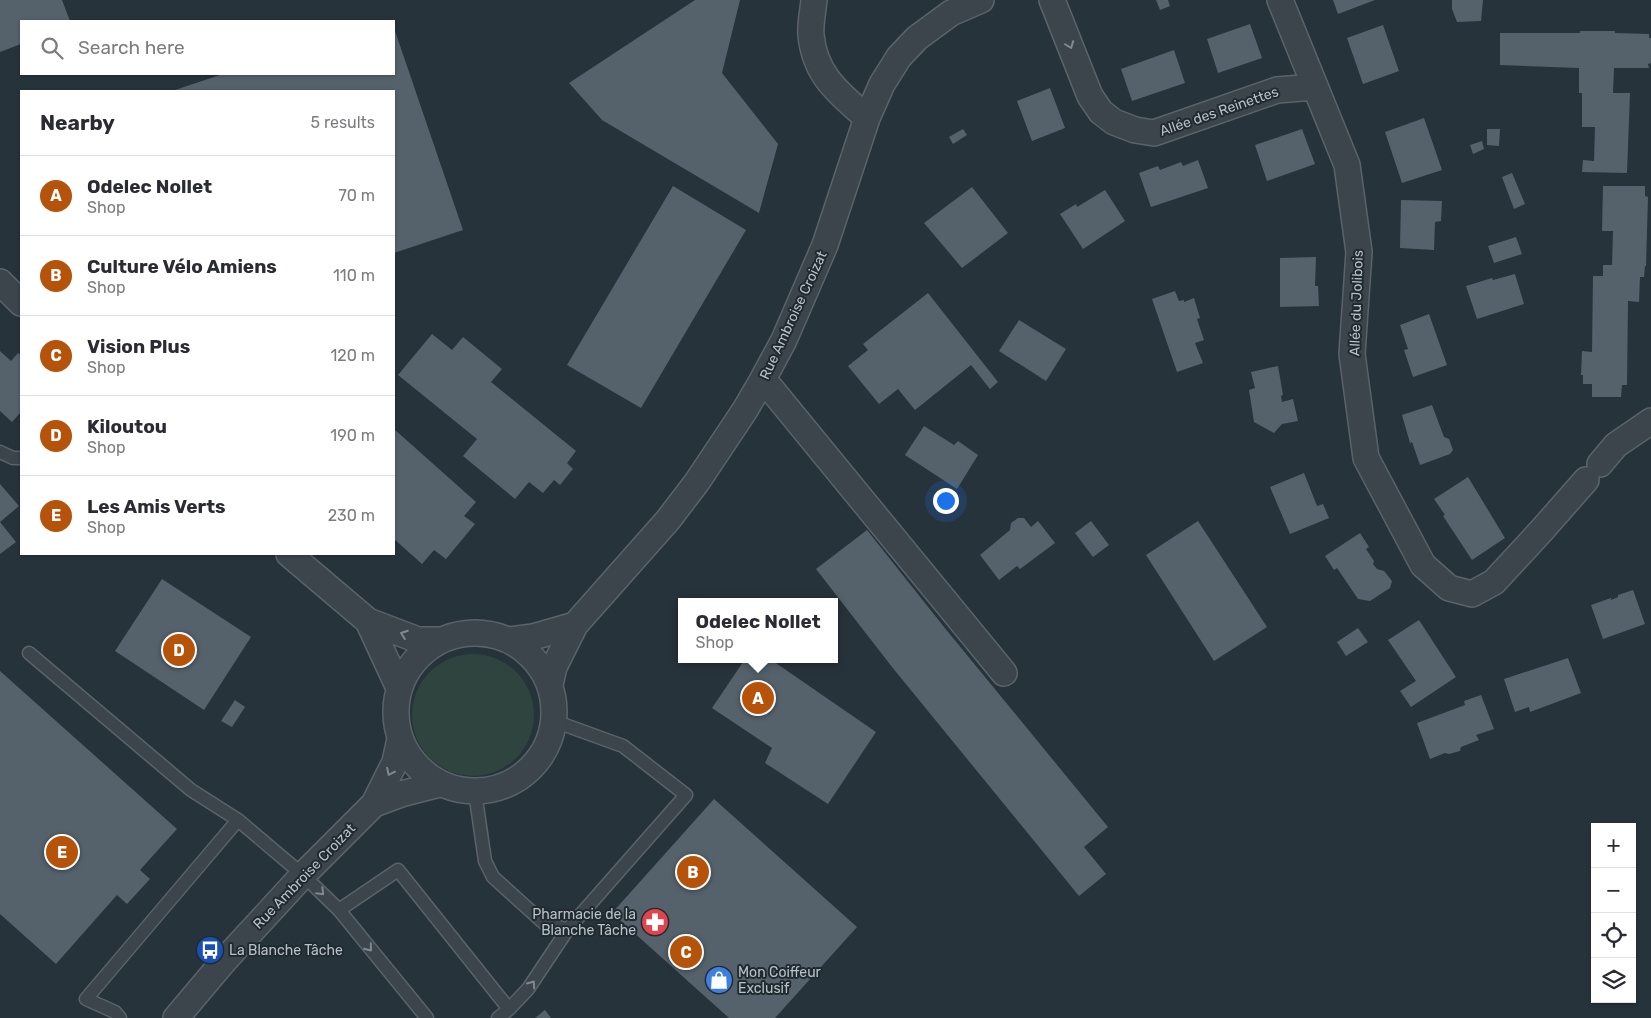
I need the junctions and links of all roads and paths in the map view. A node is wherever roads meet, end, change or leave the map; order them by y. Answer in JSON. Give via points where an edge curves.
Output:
{"nodes":[{"id":1,"x":814,"y":0,"type":"edge"},
{"id":2,"x":982,"y":0,"type":"edge"},
{"id":3,"x":1052,"y":0,"type":"edge"},
{"id":4,"x":1280,"y":0,"type":"edge"},
{"id":5,"x":1315,"y":87,"type":"junction"},
{"id":6,"x":867,"y":118,"type":"junction"},
{"id":7,"x":0,"y":282,"type":"edge"},
{"id":8,"x":20,"y":302,"type":"edge"},
{"id":9,"x":763,"y":379,"type":"junction"},
{"id":10,"x":1651,"y":422,"type":"edge"},
{"id":11,"x":0,"y":452,"type":"edge"},
{"id":12,"x":20,"y":458,"type":"edge"},
{"id":13,"x":290,"y":555,"type":"edge"},
{"id":14,"x":368,"y":621,"type":"junction"},
{"id":15,"x":575,"y":625,"type":"junction"},
{"id":16,"x":441,"y":640,"type":"junction"},
{"id":17,"x":508,"y":640,"type":"junction"},
{"id":18,"x":29,"y":653,"type":"dead end"},
{"id":19,"x":1004,"y":673,"type":"dead end"},
{"id":20,"x":550,"y":685,"type":"junction"},
{"id":21,"x":399,"y":688,"type":"junction"},
{"id":22,"x":554,"y":721,"type":"junction"},
{"id":23,"x":400,"y":739,"type":"junction"},
{"id":24,"x":440,"y":784,"type":"junction"},
{"id":25,"x":475,"y":792,"type":"junction"},
{"id":26,"x":374,"y":804,"type":"junction"},
{"id":27,"x":238,"y":820,"type":"junction"},
{"id":28,"x":303,"y":874,"type":"junction"},
{"id":29,"x":339,"y":910,"type":"junction"},
{"id":30,"x":568,"y":929,"type":"junction"},
{"id":31,"x":509,"y":1010,"type":"junction"},
{"id":32,"x":120,"y":1018,"type":"edge"},
{"id":33,"x":176,"y":1018,"type":"edge"},
{"id":34,"x":426,"y":1018,"type":"edge"},
{"id":35,"x":498,"y":1018,"type":"edge"}],
"edges":[{"from":1,"to":6,"type":"street","via":[[811,34],[817,62],[828,83]]},
{"from":2,"to":6,"type":"street","name":"Rue Ambroise Croizat","via":[[951,13],[917,38],[899,57],[882,84]]},
{"from":3,"to":5,"type":"street","name":"Allée des Reinettes","one_way":true,"via":[[1090,96],[1101,112],[1114,122],[1135,130],[1154,133],[1277,90]]},
{"from":4,"to":5,"type":"street","name":"Allée du Jolibois"},
{"from":5,"to":10,"type":"street","name":"Allée du Jolibois","via":[[1347,165],[1359,252],[1352,354],[1366,458],[1423,565],[1449,588],[1472,594],[1494,582],[1616,445]]},
{"from":6,"to":9,"type":"street","name":"Rue Ambroise Croizat","via":[[825,245],[784,340]]},
{"from":7,"to":8,"type":"street"},
{"from":9,"to":15,"type":"street","name":"Rue Ambroise Croizat","via":[[668,520]]},
{"from":9,"to":19,"type":"street"},
{"from":11,"to":12,"type":"lane"},
{"from":13,"to":14,"type":"street"},
{"from":16,"to":14,"type":"street","one_way":true,"via":[[418,640]]},
{"from":14,"to":21,"type":"street"},
{"from":15,"to":17,"type":"street","via":[[533,637]]},
{"from":15,"to":20,"type":"street","name":"Rue Ambroise Croizat","via":[[554,668]]},
{"from":16,"to":17,"type":"street","via":[[474,633]]},
{"from":16,"to":21,"type":"street","via":[[423,652],[409,668]]},
{"from":17,"to":20,"type":"street","via":[[533,658]]},
{"from":18,"to":27,"type":"lane","via":[[191,790]]},
{"from":20,"to":22,"type":"street"},
{"from":21,"to":23,"type":"street","via":[[395,713]]},
{"from":22,"to":25,"type":"street","via":[[544,750],[519,779],[498,789]]},
{"from":22,"to":30,"type":"lane","via":[[623,746],[686,795]]},
{"from":23,"to":24,"type":"street","via":[[409,757],[423,773]]},
{"from":23,"to":26,"type":"street","name":"Rue Ambroise Croizat","one_way":true,"via":[[395,762]]},
{"from":24,"to":25,"type":"street"},
{"from":24,"to":26,"type":"street","name":"Rue Ambroise Croizat"},
{"from":25,"to":30,"type":"lane","via":[[485,862],[493,877],[545,924]]},
{"from":26,"to":28,"type":"street","name":"Rue Ambroise Croizat"},
{"from":27,"to":28,"type":"lane"},
{"from":27,"to":32,"type":"lane","via":[[86,999],[115,1012]]},
{"from":28,"to":29,"type":"lane","one_way":true},
{"from":28,"to":33,"type":"street","name":"Rue Ambroise Croizat"},
{"from":29,"to":31,"type":"lane","via":[[398,870]]},
{"from":29,"to":34,"type":"lane","one_way":true},
{"from":31,"to":30,"type":"lane","one_way":true,"via":[[528,989]]},
{"from":31,"to":35,"type":"lane"}]}
